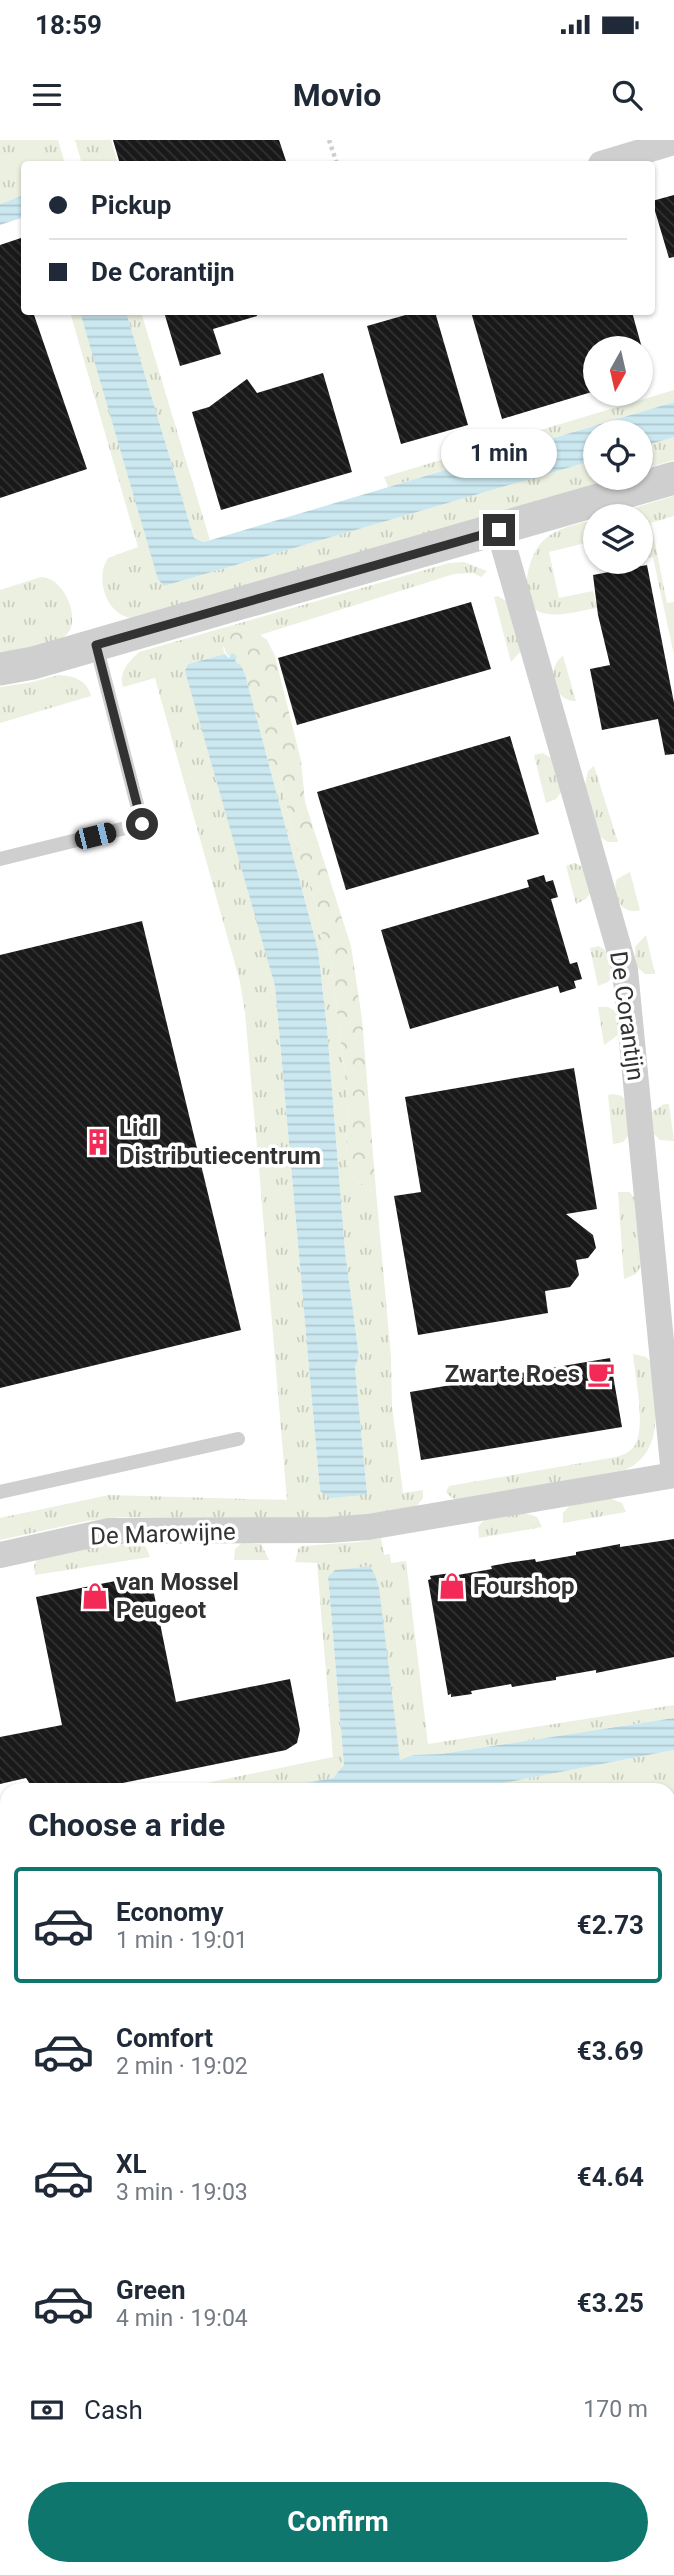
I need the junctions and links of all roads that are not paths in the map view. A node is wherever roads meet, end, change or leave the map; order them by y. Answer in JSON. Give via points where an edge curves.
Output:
{"nodes":[{"id":1,"x":674,"y":142,"type":"edge"},
{"id":2,"x":611,"y":161,"type":"edge"},
{"id":3,"x":674,"y":478,"type":"edge"},
{"id":4,"x":499,"y":530,"type":"junction"},
{"id":5,"x":96,"y":645,"type":"junction"},
{"id":6,"x":0,"y":669,"type":"edge"},
{"id":7,"x":0,"y":859,"type":"edge"},
{"id":8,"x":238,"y":1439,"type":"dead end"},
{"id":9,"x":674,"y":1475,"type":"edge"},
{"id":10,"x":0,"y":1492,"type":"edge"},
{"id":11,"x":328,"y":1530,"type":"joint"},
{"id":12,"x":0,"y":1555,"type":"edge"}],
"edges":[{"from":1,"to":2,"type":"street"},
{"from":3,"to":4,"type":"street"},
{"from":4,"to":5,"type":"street"},
{"from":4,"to":9,"type":"street","name":"De Corantijn","via":[[625,970]]},
{"from":5,"to":6,"type":"street"},
{"from":5,"to":7,"type":"lane","via":[[142,824]]},
{"from":8,"to":10,"type":"lane"},
{"from":9,"to":11,"type":"street","name":"De Corantijn"},
{"from":11,"to":12,"type":"street","name":"De Marowijne","via":[[109,1531]]}]}
